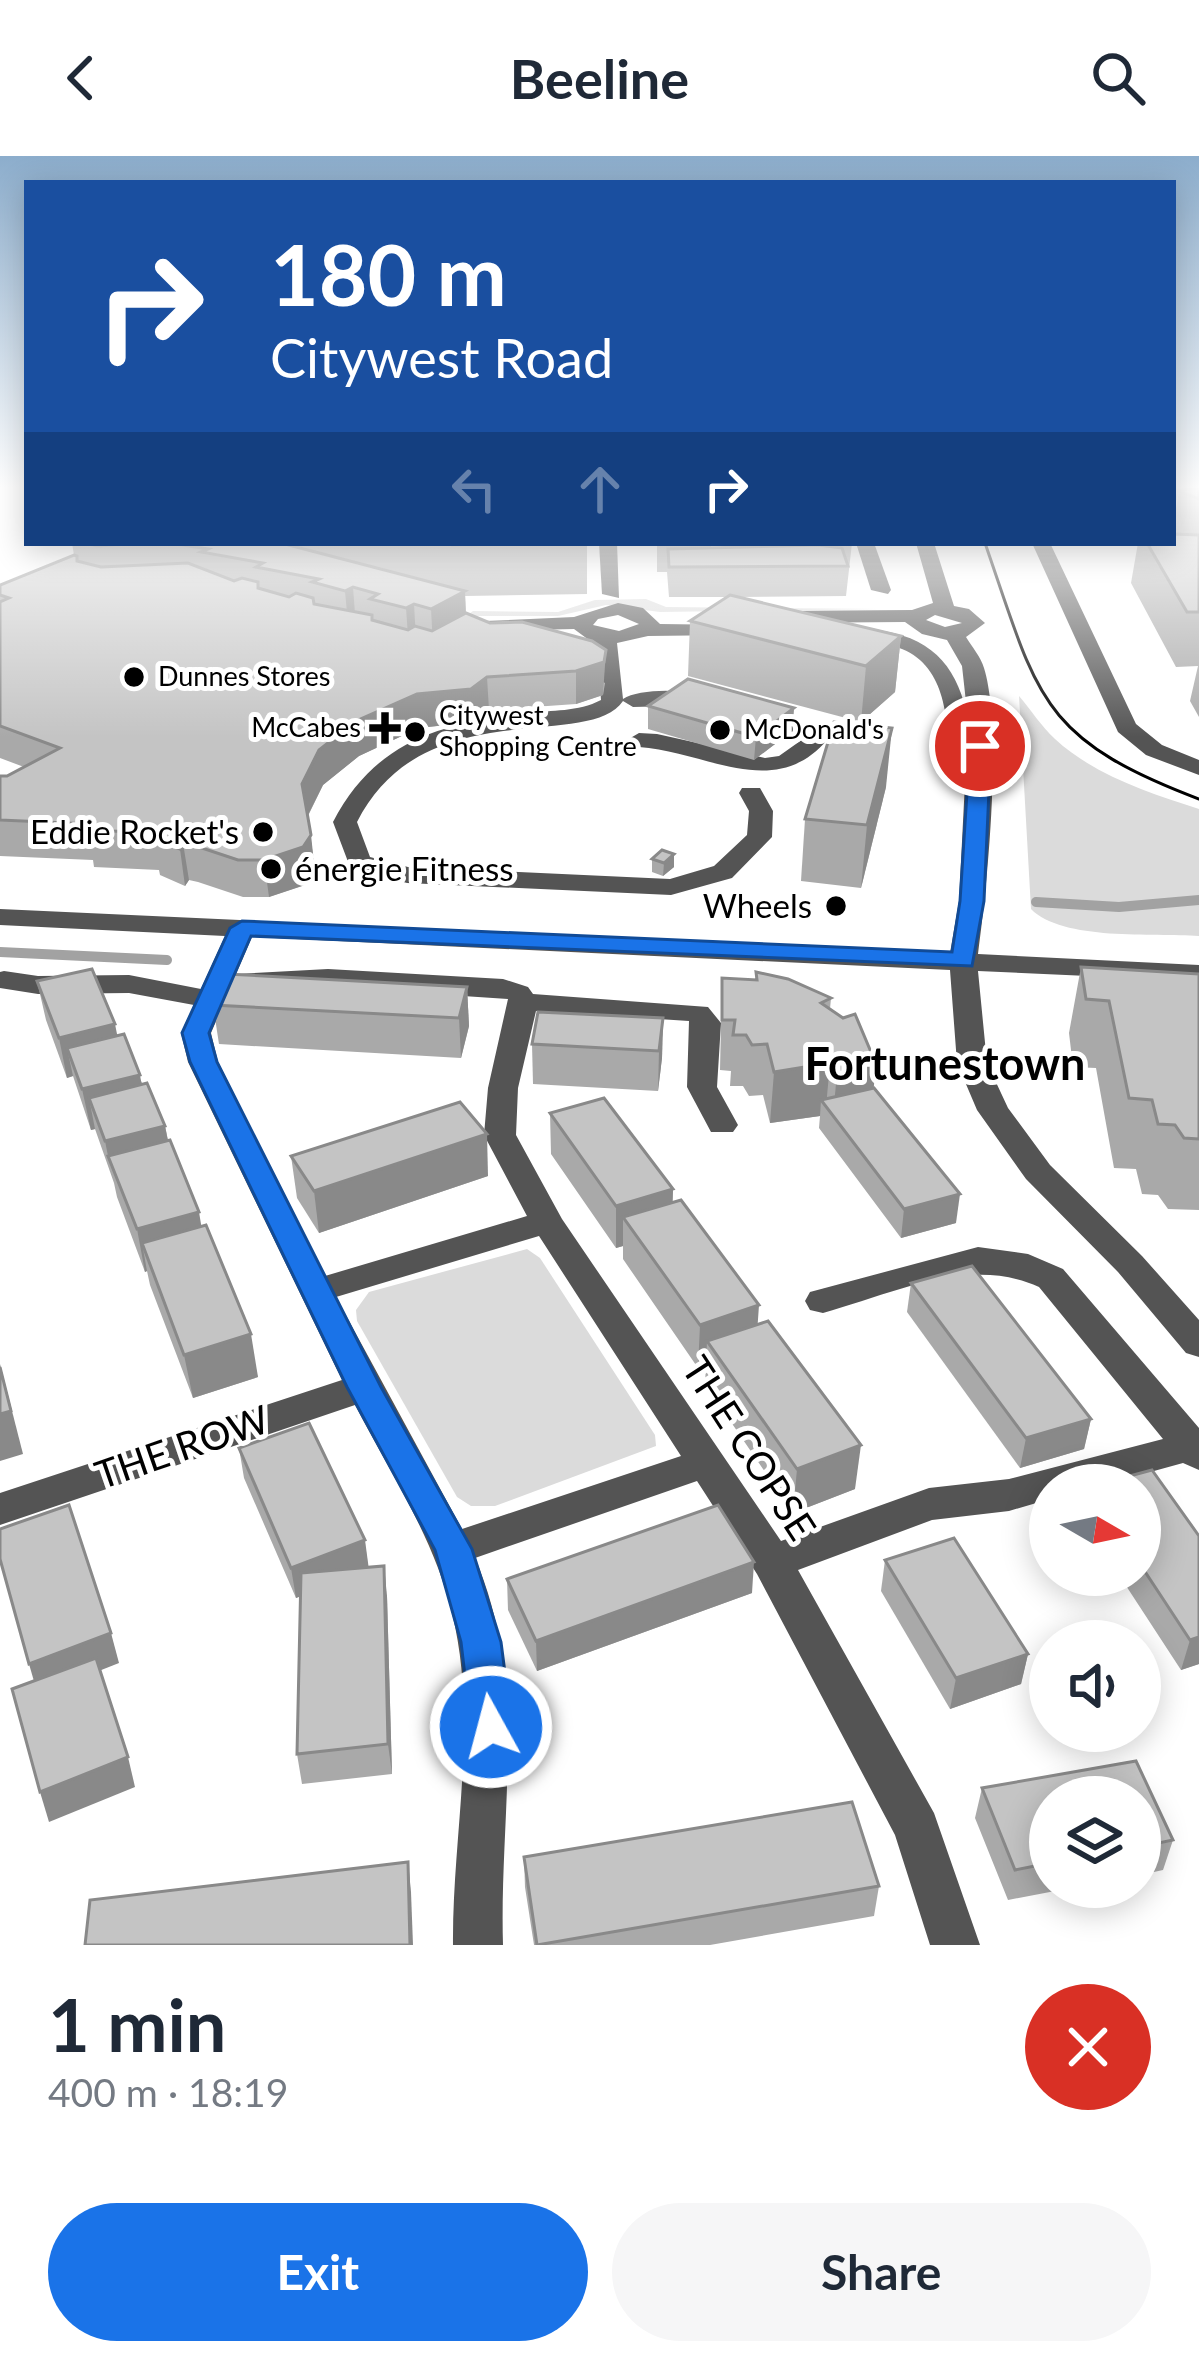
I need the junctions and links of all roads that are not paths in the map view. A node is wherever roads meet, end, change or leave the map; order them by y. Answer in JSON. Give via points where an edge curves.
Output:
{"nodes":[{"id":1,"x":610,"y":570,"type":"edge"},
{"id":2,"x":874,"y":570,"type":"edge"},
{"id":3,"x":933,"y":570,"type":"edge"},
{"id":4,"x":1054,"y":570,"type":"edge"},
{"id":5,"x":881,"y":590,"type":"dead end"},
{"id":6,"x":612,"y":594,"type":"dead end"},
{"id":7,"x":949,"y":621,"type":"junction"},
{"id":8,"x":919,"y":622,"type":"junction"},
{"id":9,"x":643,"y":626,"type":"junction"},
{"id":10,"x":472,"y":627,"type":"edge"},
{"id":11,"x":589,"y":629,"type":"junction"},
{"id":12,"x":768,"y":629,"type":"junction"},
{"id":13,"x":633,"y":700,"type":"junction"},
{"id":14,"x":1199,"y":768,"type":"edge"},
{"id":15,"x":751,"y":793,"type":"dead end"},
{"id":16,"x":977,"y":794,"type":"junction"},
{"id":17,"x":0,"y":917,"type":"edge"},
{"id":18,"x":242,"y":928,"type":"junction"},
{"id":19,"x":963,"y":961,"type":"junction"},
{"id":20,"x":1199,"y":973,"type":"edge"},
{"id":21,"x":4,"y":980,"type":"dead end"},
{"id":22,"x":214,"y":991,"type":"junction"},
{"id":23,"x":524,"y":1002,"type":"junction"},
{"id":24,"x":722,"y":1125,"type":"dead end"},
{"id":25,"x":547,"y":1222,"type":"junction"},
{"id":26,"x":315,"y":1291,"type":"junction"},
{"id":27,"x":823,"y":1300,"type":"dead end"},
{"id":28,"x":1199,"y":1344,"type":"edge"},
{"id":29,"x":364,"y":1387,"type":"junction"},
{"id":30,"x":1195,"y":1450,"type":"edge"},
{"id":31,"x":705,"y":1463,"type":"junction"},
{"id":32,"x":0,"y":1509,"type":"edge"},
{"id":33,"x":453,"y":1549,"type":"junction"},
{"id":34,"x":772,"y":1562,"type":"junction"},
{"id":35,"x":478,"y":1945,"type":"edge"},
{"id":36,"x":955,"y":1945,"type":"edge"}],
"edges":[{"from":1,"to":6,"type":"street"},
{"from":2,"to":5,"type":"street"},
{"from":3,"to":7,"type":"street"},
{"from":4,"to":14,"type":"street","via":[[1126,727],[1154,750]]},
{"from":7,"to":8,"type":"street"},
{"from":7,"to":16,"type":"street","via":[[978,692]]},
{"from":8,"to":9,"type":"street"},
{"from":8,"to":12,"type":"street"},
{"from":9,"to":11,"type":"street","via":[[607,610],[589,615]]},
{"from":9,"to":12,"type":"street"},
{"from":9,"to":13,"type":"street","via":[[626,649]]},
{"from":10,"to":11,"type":"street"},
{"from":11,"to":15,"type":"street","via":[[610,653],[612,703],[464,730],[384,765],[345,822],[358,862],[406,875],[684,885],[723,872],[759,837],[761,811]]},
{"from":12,"to":16,"type":"street","via":[[877,635],[928,652],[950,678],[963,775]]},
{"from":13,"to":13,"type":"street","via":[[697,700],[829,741],[807,763],[751,763],[669,741],[641,750]]},
{"from":16,"to":19,"type":"street"},
{"from":17,"to":18,"type":"street"},
{"from":18,"to":19,"type":"street"},
{"from":18,"to":22,"type":"street"},
{"from":19,"to":20,"type":"street"},
{"from":19,"to":28,"type":"street","via":[[973,1064],[993,1110],[1038,1172]]},
{"from":21,"to":22,"type":"street"},
{"from":22,"to":23,"type":"street","via":[[328,978],[503,988]]},
{"from":22,"to":26,"type":"street","via":[[196,1033],[203,1062]]},
{"from":23,"to":24,"type":"street","via":[[698,1013],[706,1023],[702,1087]]},
{"from":23,"to":25,"type":"street","name":"THE COPSE","via":[[500,1135]]},
{"from":25,"to":26,"type":"street"},
{"from":25,"to":31,"type":"street","name":"THE COPSE"},
{"from":26,"to":29,"type":"street"},
{"from":27,"to":30,"type":"street","via":[[978,1259],[1016,1262],[1051,1278]]},
{"from":29,"to":32,"type":"street","name":"THE ROW"},
{"from":29,"to":33,"type":"street"},
{"from":30,"to":34,"type":"street","via":[[1009,1496],[929,1504]]},
{"from":31,"to":33,"type":"street"},
{"from":31,"to":34,"type":"street","name":"THE COPSE"},
{"from":33,"to":35,"type":"street","via":[[481,1642],[491,1727],[476,1863]]},
{"from":34,"to":36,"type":"street","name":"THE COPSE","via":[[916,1829]]}]}
